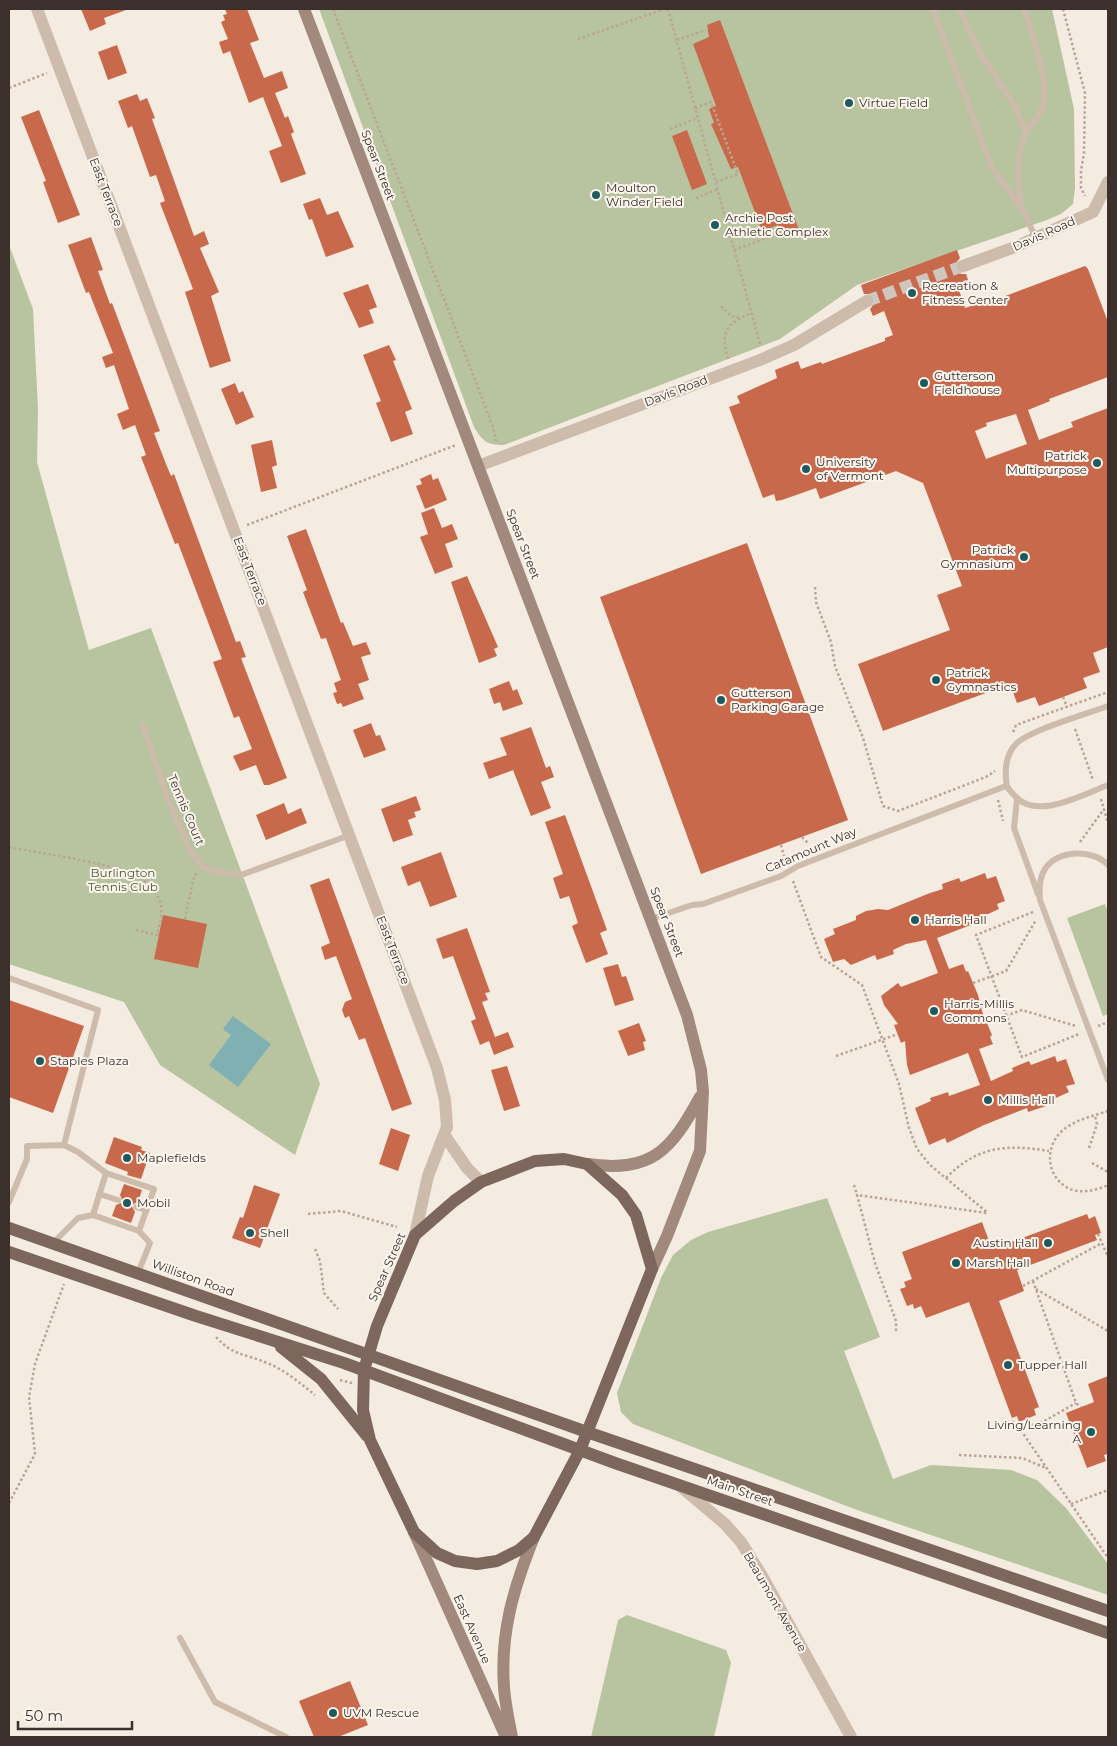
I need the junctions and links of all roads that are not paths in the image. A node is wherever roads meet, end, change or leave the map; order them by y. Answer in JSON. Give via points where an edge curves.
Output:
{"nodes":[{"id":1,"x":37,"y":9,"type":"edge"},
{"id":2,"x":304,"y":9,"type":"edge"},
{"id":3,"x":933,"y":9,"type":"edge"},
{"id":4,"x":960,"y":9,"type":"edge"},
{"id":5,"x":1024,"y":9,"type":"edge"},
{"id":6,"x":1026,"y":134,"type":"junction"},
{"id":7,"x":1108,"y":182,"type":"edge"},
{"id":8,"x":1022,"y":209,"type":"junction"},
{"id":9,"x":1036,"y":238,"type":"junction"},
{"id":10,"x":963,"y":266,"type":"tunnel mouth"},
{"id":11,"x":867,"y":301,"type":"tunnel mouth"},
{"id":12,"x":478,"y":466,"type":"junction"},
{"id":13,"x":1108,"y":706,"type":"edge"},
{"id":14,"x":143,"y":725,"type":"dead end"},
{"id":15,"x":1108,"y":785,"type":"edge"},
{"id":16,"x":1006,"y":786,"type":"junction"},
{"id":17,"x":1017,"y":799,"type":"junction"},
{"id":18,"x":350,"y":835,"type":"junction"},
{"id":19,"x":1108,"y":865,"type":"edge"},
{"id":20,"x":1040,"y":900,"type":"junction"},
{"id":21,"x":651,"y":919,"type":"junction"},
{"id":22,"x":9,"y":978,"type":"edge"},
{"id":23,"x":1108,"y":1080,"type":"edge"},
{"id":24,"x":703,"y":1092,"type":"junction"},
{"id":25,"x":445,"y":1136,"type":"junction"},
{"id":26,"x":64,"y":1145,"type":"junction"},
{"id":27,"x":587,"y":1164,"type":"junction"},
{"id":28,"x":106,"y":1174,"type":"junction"},
{"id":29,"x":481,"y":1182,"type":"junction"},
{"id":30,"x":99,"y":1194,"type":"junction"},
{"id":31,"x":118,"y":1200,"type":"dead end"},
{"id":32,"x":9,"y":1202,"type":"edge"},
{"id":33,"x":136,"y":1206,"type":"dead end"},
{"id":34,"x":146,"y":1210,"type":"junction"},
{"id":35,"x":93,"y":1215,"type":"junction"},
{"id":36,"x":9,"y":1228,"type":"edge"},
{"id":37,"x":139,"y":1230,"type":"junction"},
{"id":38,"x":415,"y":1235,"type":"junction"},
{"id":39,"x":52,"y":1243,"type":"junction"},
{"id":40,"x":9,"y":1252,"type":"edge"},
{"id":41,"x":652,"y":1269,"type":"junction"},
{"id":42,"x":138,"y":1273,"type":"junction"},
{"id":43,"x":270,"y":1340,"type":"junction"},
{"id":44,"x":368,"y":1353,"type":"junction"},
{"id":45,"x":364,"y":1370,"type":"junction"},
{"id":46,"x":587,"y":1432,"type":"junction"},
{"id":47,"x":370,"y":1440,"type":"junction"},
{"id":48,"x":580,"y":1450,"type":"junction"},
{"id":49,"x":678,"y":1484,"type":"junction"},
{"id":50,"x":414,"y":1532,"type":"junction"},
{"id":51,"x":534,"y":1537,"type":"junction"},
{"id":52,"x":1108,"y":1611,"type":"edge"},
{"id":53,"x":1108,"y":1632,"type":"edge"},
{"id":54,"x":180,"y":1638,"type":"dead end"},
{"id":55,"x":286,"y":1737,"type":"edge"},
{"id":56,"x":506,"y":1737,"type":"edge"},
{"id":57,"x":512,"y":1737,"type":"edge"},
{"id":58,"x":851,"y":1737,"type":"edge"}],
"edges":[{"from":1,"to":18,"type":"street","name":"East Terrace"},
{"from":2,"to":12,"type":"main road","name":"Spear Street"},
{"from":3,"to":8,"type":"lane","via":[[992,168]]},
{"from":4,"to":6,"type":"lane","via":[[978,51],[1016,108]]},
{"from":5,"to":6,"type":"lane","via":[[1045,90],[1042,108]]},
{"from":6,"to":8,"type":"lane","via":[[1017,181]]},
{"from":7,"to":9,"type":"street","name":"Davis Road","via":[[1093,212]]},
{"from":8,"to":9,"type":"lane"},
{"from":9,"to":10,"type":"street","name":"Davis Road"},
{"from":11,"to":12,"type":"street","name":"Davis Road","via":[[794,345],[764,358]]},
{"from":12,"to":21,"type":"main road","name":"Spear Street"},
{"from":13,"to":16,"type":"lane","via":[[1028,736],[1016,744],[1008,756]]},
{"from":14,"to":18,"type":"lane","name":"Tennis Court","via":[[169,802],[190,851],[203,866],[216,872],[241,875]]},
{"from":15,"to":17,"type":"lane","via":[[1055,804],[1030,806]]},
{"from":16,"to":17,"type":"lane"},
{"from":16,"to":21,"type":"lane","name":"Catamount Way","via":[[875,835],[763,883]]},
{"from":17,"to":20,"type":"lane","via":[[1014,828]]},
{"from":18,"to":25,"type":"street","name":"East Terrace","via":[[437,1068],[445,1100]]},
{"from":19,"to":20,"type":"lane","via":[[1091,855],[1058,857],[1045,868],[1039,882]]},
{"from":20,"to":23,"type":"lane"},
{"from":21,"to":24,"type":"main road","name":"Spear Street","via":[[687,1014]]},
{"from":22,"to":26,"type":"lane","via":[[98,1010]]},
{"from":24,"to":27,"type":"main road","name":"Spear Street","via":[[674,1141],[654,1157],[629,1165]]},
{"from":24,"to":41,"type":"main road","name":"Spear Street","via":[[700,1151]]},
{"from":25,"to":29,"type":"street"},
{"from":25,"to":38,"type":"street","name":"East Terrace","via":[[428,1176]]},
{"from":26,"to":28,"type":"lane"},
{"from":26,"to":32,"type":"lane","via":[[27,1146],[26,1159]]},
{"from":27,"to":29,"type":"main road","name":"Spear Street","via":[[564,1159],[535,1161]]},
{"from":27,"to":41,"type":"main road","via":[[622,1195],[636,1215]]},
{"from":28,"to":30,"type":"lane"},
{"from":28,"to":34,"type":"lane","via":[[154,1189]]},
{"from":29,"to":38,"type":"main road","name":"Spear Street","via":[[454,1200]]},
{"from":30,"to":31,"type":"lane"},
{"from":30,"to":35,"type":"lane"},
{"from":33,"to":34,"type":"lane"},
{"from":34,"to":37,"type":"lane"},
{"from":35,"to":37,"type":"lane"},
{"from":35,"to":39,"type":"lane","via":[[78,1218]]},
{"from":36,"to":39,"type":"main road","name":"Williston Road"},
{"from":37,"to":42,"type":"lane","via":[[150,1243]]},
{"from":38,"to":44,"type":"main road","name":"Spear Street"},
{"from":39,"to":42,"type":"main road","name":"Williston Road"},
{"from":40,"to":43,"type":"main road"},
{"from":41,"to":46,"type":"main road","name":"Spear Street"},
{"from":42,"to":44,"type":"main road","name":"Williston Road"},
{"from":43,"to":45,"type":"main road"},
{"from":43,"to":47,"type":"main road","via":[[321,1379]]},
{"from":44,"to":45,"type":"main road","name":"East Avenue"},
{"from":44,"to":46,"type":"main road","name":"Main Street"},
{"from":45,"to":47,"type":"main road","name":"East Avenue","via":[[363,1410]]},
{"from":45,"to":48,"type":"main road","name":"Main Street"},
{"from":46,"to":48,"type":"main road","name":"Spear Street"},
{"from":46,"to":52,"type":"main road","name":"Main Street"},
{"from":47,"to":50,"type":"main road","name":"East Avenue"},
{"from":48,"to":49,"type":"main road","name":"Main Street"},
{"from":48,"to":51,"type":"main road","name":"East Avenue"},
{"from":49,"to":53,"type":"main road","name":"Main Street"},
{"from":49,"to":58,"type":"street","name":"Beaumont Avenue","via":[[741,1542]]},
{"from":50,"to":51,"type":"main road","name":"East Avenue","via":[[437,1554],[477,1564],[497,1561],[519,1550]]},
{"from":50,"to":56,"type":"main road","name":"East Avenue"},
{"from":51,"to":57,"type":"main road","name":"East Avenue","via":[[514,1588],[504,1642],[504,1688]]},
{"from":54,"to":55,"type":"lane","via":[[215,1702]]}]}
